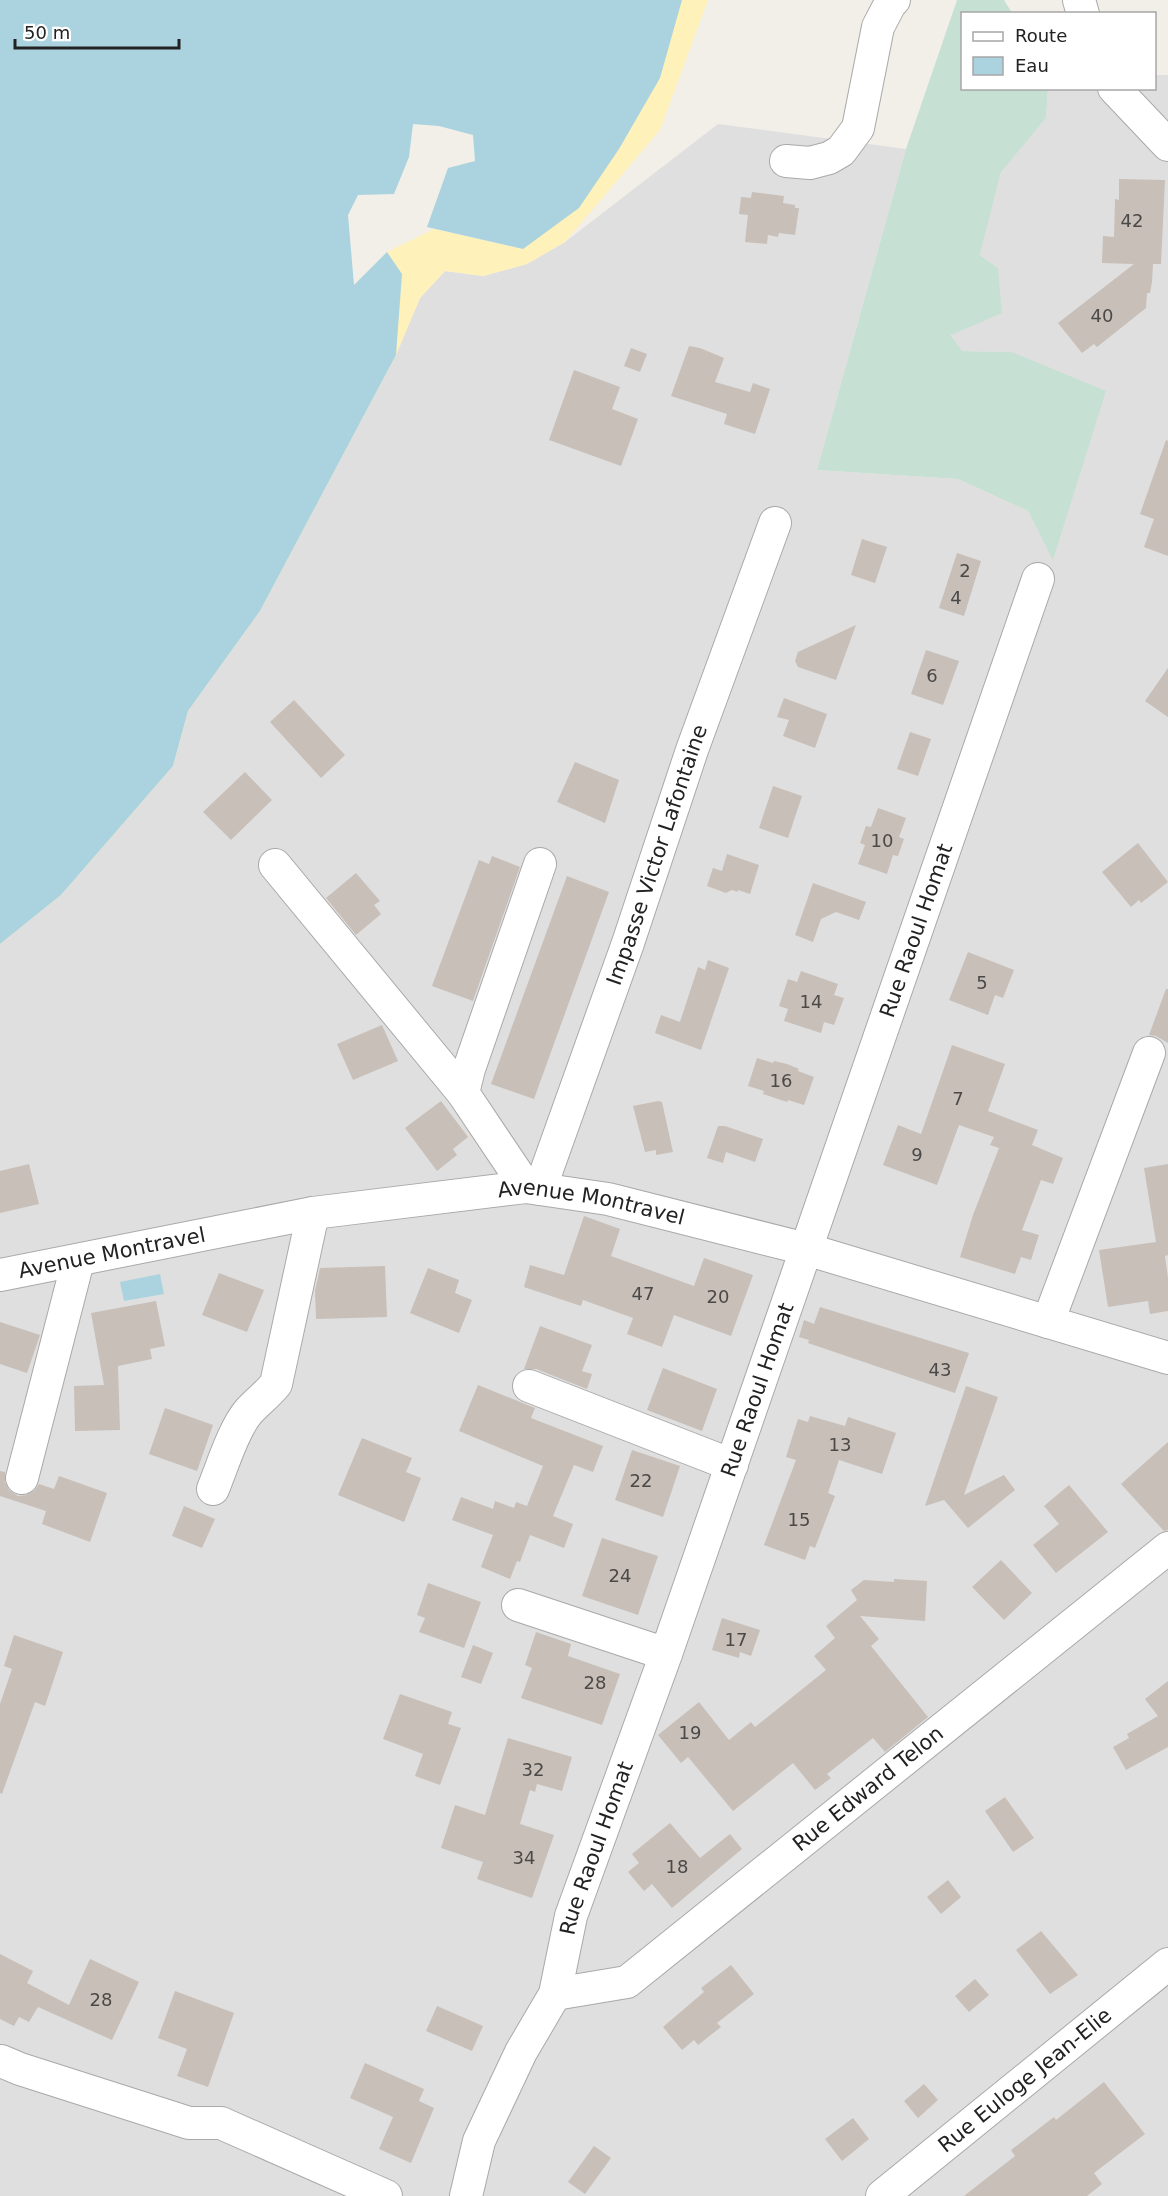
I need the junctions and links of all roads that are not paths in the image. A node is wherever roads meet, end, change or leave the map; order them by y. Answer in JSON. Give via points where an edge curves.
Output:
{"nodes":[{"id":1,"x":894,"y":0,"type":"edge"},
{"id":2,"x":1116,"y":90,"type":"edge"},
{"id":3,"x":1168,"y":145,"type":"edge"},
{"id":4,"x":786,"y":161,"type":"dead end"},
{"id":5,"x":775,"y":523,"type":"dead end"},
{"id":6,"x":1038,"y":579,"type":"dead end"},
{"id":7,"x":540,"y":864,"type":"dead end"},
{"id":8,"x":275,"y":865,"type":"dead end"},
{"id":9,"x":1149,"y":1053,"type":"dead end"},
{"id":10,"x":463,"y":1093,"type":"junction"},
{"id":11,"x":533,"y":1188,"type":"junction"},
{"id":12,"x":313,"y":1213,"type":"junction"},
{"id":13,"x":806,"y":1249,"type":"junction"},
{"id":14,"x":78,"y":1261,"type":"junction"},
{"id":15,"x":0,"y":1275,"type":"edge"},
{"id":16,"x":1048,"y":1322,"type":"junction"},
{"id":17,"x":1167,"y":1354,"type":"edge"},
{"id":18,"x":529,"y":1386,"type":"dead end"},
{"id":19,"x":732,"y":1465,"type":"junction"},
{"id":20,"x":22,"y":1478,"type":"dead end"},
{"id":21,"x":213,"y":1489,"type":"dead end"},
{"id":22,"x":1168,"y":1548,"type":"edge"},
{"id":23,"x":518,"y":1605,"type":"dead end"},
{"id":24,"x":666,"y":1654,"type":"junction"},
{"id":25,"x":1168,"y":1964,"type":"edge"},
{"id":26,"x":555,"y":1994,"type":"junction"},
{"id":27,"x":1,"y":2061,"type":"edge"},
{"id":28,"x":386,"y":2196,"type":"edge"},
{"id":29,"x":466,"y":2196,"type":"edge"},
{"id":30,"x":882,"y":2196,"type":"edge"}],
"edges":[{"from":1,"to":4,"type":"street","via":[[878,27],[858,128],[841,151],[829,158],[810,163]]},
{"from":2,"to":3,"type":"street"},
{"from":5,"to":11,"type":"street","name":"Impasse Victor Lafontaine","via":[[692,750],[628,943]]},
{"from":6,"to":13,"type":"street","name":"Rue Raoul Homat"},
{"from":7,"to":10,"type":"street"},
{"from":8,"to":10,"type":"street"},
{"from":9,"to":16,"type":"street"},
{"from":10,"to":11,"type":"street"},
{"from":11,"to":12,"type":"street","name":"Avenue Montravel"},
{"from":11,"to":13,"type":"street","name":"Avenue Montravel","via":[[608,1198]]},
{"from":12,"to":14,"type":"street","name":"Avenue Montravel"},
{"from":12,"to":21,"type":"street","via":[[276,1384],[248,1412]]},
{"from":13,"to":16,"type":"street","name":"Avenue Montravel"},
{"from":13,"to":19,"type":"street","name":"Rue Raoul Homat"},
{"from":14,"to":15,"type":"street","name":"Avenue Montravel"},
{"from":14,"to":20,"type":"street"},
{"from":16,"to":17,"type":"street","name":"Avenue Montravel"},
{"from":18,"to":19,"type":"street"},
{"from":19,"to":24,"type":"street","name":"Rue Raoul Homat"},
{"from":22,"to":26,"type":"street","name":"Rue Edward Telon","via":[[627,1982]]},
{"from":23,"to":24,"type":"street"},
{"from":24,"to":26,"type":"street","name":"Rue Raoul Homat","via":[[571,1916]]},
{"from":25,"to":30,"type":"street","name":"Rue Euloge Jean-Elie"},
{"from":26,"to":29,"type":"street","name":"Rue Raoul Homat","via":[[521,2052],[479,2141]]},
{"from":27,"to":28,"type":"street","via":[[189,2123],[221,2123]]}]}
